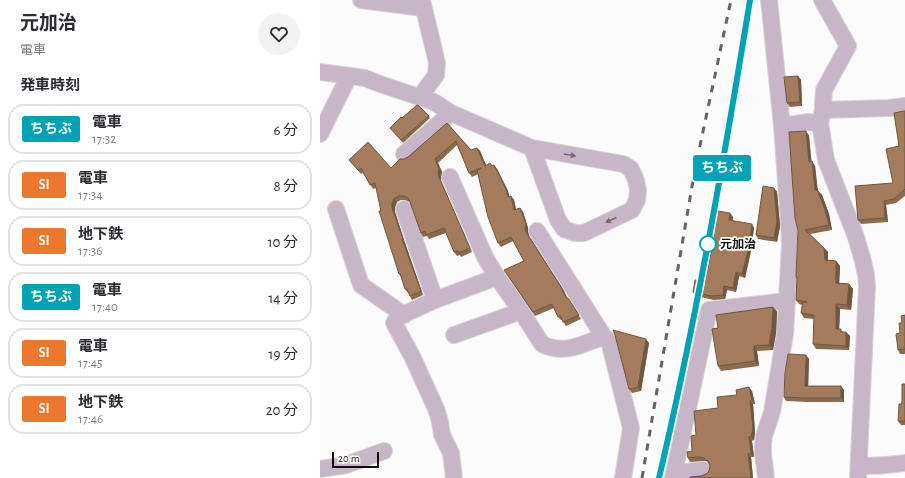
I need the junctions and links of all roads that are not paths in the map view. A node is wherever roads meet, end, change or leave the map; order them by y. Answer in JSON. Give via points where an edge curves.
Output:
{"nodes":[{"id":1,"x":361,"y":0,"type":"edge"},
{"id":2,"x":769,"y":0,"type":"edge"},
{"id":3,"x":822,"y":0,"type":"edge"},
{"id":4,"x":422,"y":4,"type":"edge"},
{"id":5,"x":320,"y":72,"type":"edge"},
{"id":6,"x":349,"y":76,"type":"junction"},
{"id":7,"x":420,"y":97,"type":"junction"},
{"id":8,"x":905,"y":106,"type":"edge"},
{"id":9,"x":456,"y":115,"type":"junction"},
{"id":10,"x":822,"y":116,"type":"junction"},
{"id":11,"x":782,"y":126,"type":"junction"},
{"id":12,"x":320,"y":134,"type":"edge"},
{"id":13,"x":532,"y":148,"type":"junction"},
{"id":14,"x":404,"y":154,"type":"dead end"},
{"id":15,"x":450,"y":177,"type":"dead end"},
{"id":16,"x":336,"y":209,"type":"dead end"},
{"id":17,"x":404,"y":209,"type":"dead end"},
{"id":18,"x":537,"y":231,"type":"dead end"},
{"id":19,"x":497,"y":277,"type":"junction"},
{"id":20,"x":435,"y":300,"type":"junction"},
{"id":21,"x":787,"y":301,"type":"junction"},
{"id":22,"x":521,"y":311,"type":"junction"},
{"id":23,"x":404,"y":315,"type":"junction"},
{"id":24,"x":454,"y":335,"type":"dead end"},
{"id":25,"x":604,"y":337,"type":"junction"},
{"id":26,"x":384,"y":451,"type":"dead end"},
{"id":27,"x":905,"y":463,"type":"edge"},
{"id":28,"x":320,"y":470,"type":"edge"},
{"id":29,"x":704,"y":470,"type":"dead end"},
{"id":30,"x":858,"y":471,"type":"edge"},
{"id":31,"x":674,"y":475,"type":"edge"},
{"id":32,"x":454,"y":478,"type":"edge"},
{"id":33,"x":623,"y":478,"type":"edge"},
{"id":34,"x":766,"y":478,"type":"edge"}],
"edges":[{"from":1,"to":4,"type":"street"},
{"from":2,"to":11,"type":"street"},
{"from":3,"to":10,"type":"street","via":[[848,46],[824,90]]},
{"from":4,"to":7,"type":"street","via":[[437,64],[436,75]]},
{"from":5,"to":6,"type":"street"},
{"from":6,"to":7,"type":"street","via":[[364,78]]},
{"from":6,"to":12,"type":"street"},
{"from":7,"to":9,"type":"street"},
{"from":8,"to":10,"type":"street"},
{"from":9,"to":13,"type":"street"},
{"from":9,"to":14,"type":"street"},
{"from":10,"to":11,"type":"street","via":[[808,122]]},
{"from":10,"to":30,"type":"street","via":[[826,160],[856,238],[866,275]]},
{"from":11,"to":21,"type":"street","via":[[790,237]]},
{"from":13,"to":13,"type":"street","one_way":true,"via":[[623,164],[631,169],[638,190],[632,210],[584,232],[575,233],[564,228],[558,220]]},
{"from":15,"to":19,"type":"street","via":[[485,257]]},
{"from":16,"to":23,"type":"street","via":[[360,285]]},
{"from":17,"to":20,"type":"street"},
{"from":18,"to":25,"type":"street"},
{"from":19,"to":20,"type":"street"},
{"from":19,"to":22,"type":"street"},
{"from":20,"to":23,"type":"street"},
{"from":21,"to":31,"type":"street","via":[[709,310]]},
{"from":21,"to":34,"type":"street","via":[[785,334],[772,412],[763,444]]},
{"from":22,"to":24,"type":"street"},
{"from":22,"to":25,"type":"street","via":[[542,344],[547,347],[570,348]]},
{"from":23,"to":32,"type":"street","via":[[398,317],[394,323],[437,411],[442,435],[451,453]]},
{"from":25,"to":33,"type":"street","via":[[609,340],[631,428]]},
{"from":26,"to":28,"type":"street","via":[[346,465]]},
{"from":27,"to":30,"type":"street","via":[[870,466]]},
{"from":29,"to":31,"type":"street"}]}
